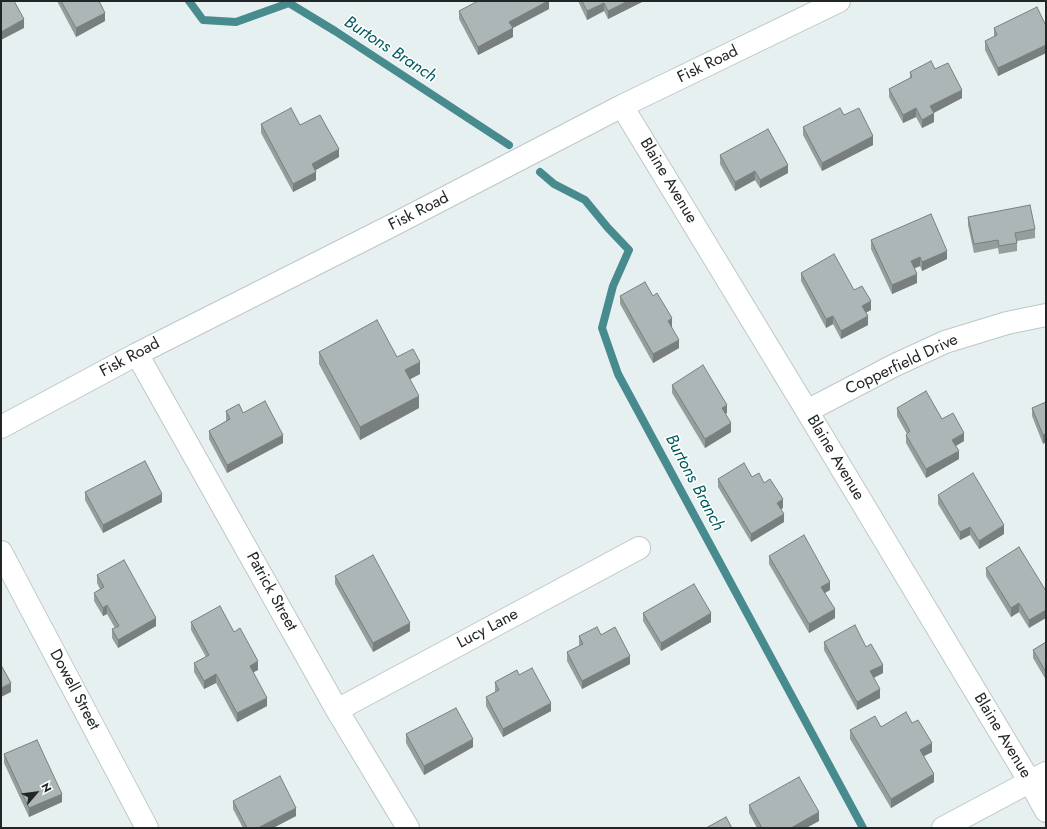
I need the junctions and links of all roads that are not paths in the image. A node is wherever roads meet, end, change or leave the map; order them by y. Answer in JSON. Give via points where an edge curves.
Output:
{"nodes":[{"id":1,"x":839,"y":1,"type":"edge"},
{"id":2,"x":622,"y":106,"type":"junction"},
{"id":3,"x":1046,"y":315,"type":"edge"},
{"id":4,"x":137,"y":354,"type":"junction"},
{"id":5,"x":807,"y":411,"type":"junction"},
{"id":6,"x":1,"y":427,"type":"edge"},
{"id":7,"x":639,"y":548,"type":"dead end"},
{"id":8,"x":1,"y":552,"type":"edge"},
{"id":9,"x":337,"y":710,"type":"junction"},
{"id":10,"x":1038,"y":777,"type":"edge"},
{"id":11,"x":1046,"y":811,"type":"edge"},
{"id":12,"x":147,"y":828,"type":"edge"},
{"id":13,"x":408,"y":828,"type":"edge"},
{"id":14,"x":943,"y":828,"type":"edge"}],
"edges":[{"from":1,"to":2,"type":"street","name":"Fisk Road"},
{"from":2,"to":4,"type":"street","name":"Fisk Road"},
{"from":2,"to":5,"type":"street","name":"Blaine Avenue"},
{"from":3,"to":5,"type":"street","name":"Copperfield Drive","via":[[1007,323],[945,342]]},
{"from":4,"to":6,"type":"street","name":"Fisk Road"},
{"from":4,"to":9,"type":"street","name":"Patrick Street"},
{"from":5,"to":10,"type":"street","name":"Blaine Avenue"},
{"from":7,"to":9,"type":"street","name":"Lucy Lane"},
{"from":8,"to":12,"type":"street","name":"Dowell Street"},
{"from":9,"to":13,"type":"street","name":"Patrick Street"},
{"from":10,"to":11,"type":"street","name":"Blaine Avenue"},
{"from":10,"to":14,"type":"street"}]}
